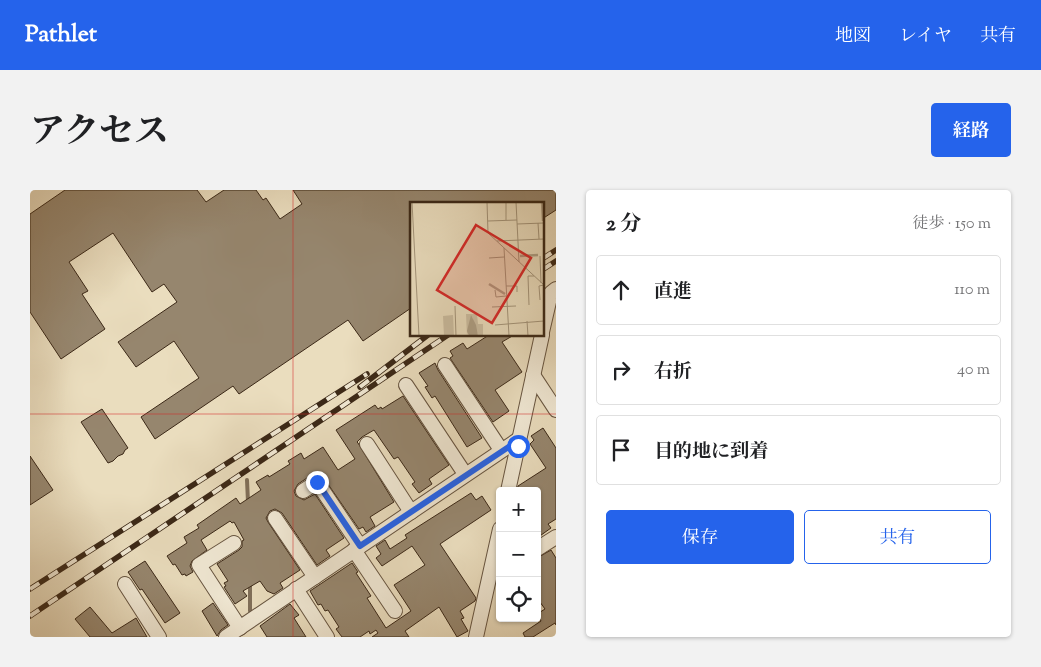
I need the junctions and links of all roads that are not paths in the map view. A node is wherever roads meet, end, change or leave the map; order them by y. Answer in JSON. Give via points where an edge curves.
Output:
{"nodes":[{"id":1,"x":556,"y":289,"type":"edge"},
{"id":2,"x":544,"y":325,"type":"edge"},
{"id":3,"x":542,"y":336,"type":"edge"},
{"id":4,"x":445,"y":365,"type":"dead end"},
{"id":5,"x":533,"y":376,"type":"junction"},
{"id":6,"x":406,"y":385,"type":"dead end"},
{"id":7,"x":556,"y":410,"type":"edge"},
{"id":8,"x":519,"y":440,"type":"junction"},
{"id":9,"x":367,"y":444,"type":"dead end"},
{"id":10,"x":501,"y":450,"type":"junction"},
{"id":11,"x":465,"y":474,"type":"junction"},
{"id":12,"x":509,"y":487,"type":"edge"},
{"id":13,"x":303,"y":491,"type":"dead end"},
{"id":14,"x":411,"y":512,"type":"junction"},
{"id":15,"x":275,"y":518,"type":"dead end"},
{"id":16,"x":500,"y":532,"type":"edge"},
{"id":17,"x":556,"y":537,"type":"edge"},
{"id":18,"x":234,"y":542,"type":"dead end"},
{"id":19,"x":541,"y":546,"type":"edge"},
{"id":20,"x":357,"y":548,"type":"junction"},
{"id":21,"x":315,"y":577,"type":"junction"},
{"id":22,"x":494,"y":577,"type":"edge"},
{"id":23,"x":125,"y":584,"type":"dead end"},
{"id":24,"x":296,"y":590,"type":"junction"},
{"id":25,"x":395,"y":611,"type":"dead end"},
{"id":26,"x":240,"y":628,"type":"junction"},
{"id":27,"x":159,"y":637,"type":"edge"},
{"id":28,"x":226,"y":637,"type":"edge"},
{"id":29,"x":327,"y":637,"type":"edge"},
{"id":30,"x":476,"y":637,"type":"edge"}],
"edges":[{"from":1,"to":2,"type":"street","via":[[551,293]]},
{"from":3,"to":5,"type":"street"},
{"from":4,"to":10,"type":"street"},
{"from":5,"to":7,"type":"street"},
{"from":5,"to":8,"type":"street"},
{"from":6,"to":11,"type":"street"},
{"from":8,"to":10,"type":"street"},
{"from":8,"to":12,"type":"street"},
{"from":9,"to":14,"type":"street"},
{"from":10,"to":11,"type":"street"},
{"from":11,"to":14,"type":"street"},
{"from":13,"to":20,"type":"street","via":[[317,482]]},
{"from":14,"to":20,"type":"street"},
{"from":15,"to":21,"type":"street"},
{"from":16,"to":22,"type":"street"},
{"from":17,"to":19,"type":"street"},
{"from":18,"to":26,"type":"street","via":[[199,565]]},
{"from":20,"to":21,"type":"street"},
{"from":20,"to":25,"type":"street"},
{"from":21,"to":24,"type":"street"},
{"from":22,"to":30,"type":"street"},
{"from":23,"to":27,"type":"street"},
{"from":24,"to":26,"type":"street"},
{"from":24,"to":29,"type":"street"},
{"from":26,"to":28,"type":"street"}]}
